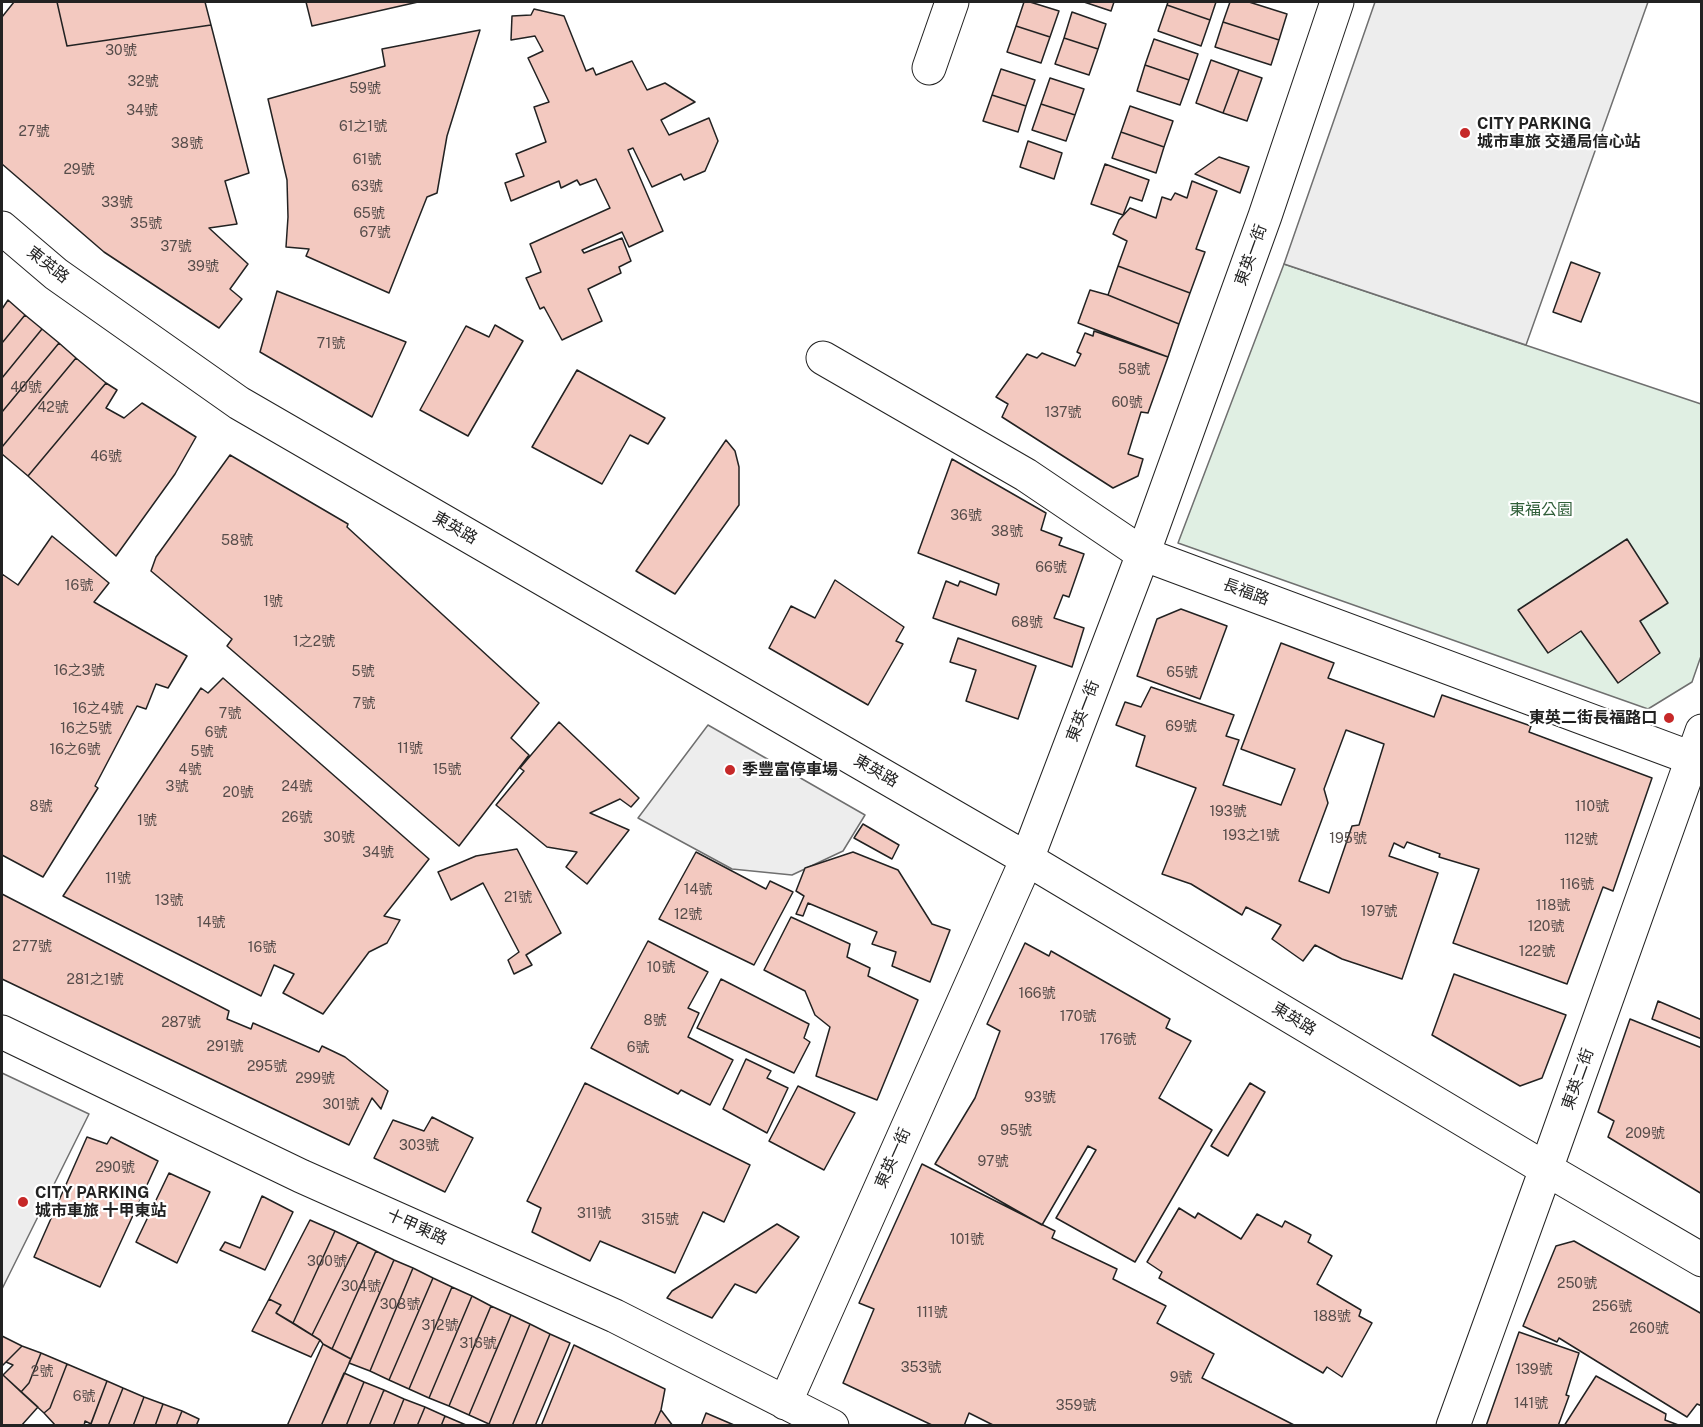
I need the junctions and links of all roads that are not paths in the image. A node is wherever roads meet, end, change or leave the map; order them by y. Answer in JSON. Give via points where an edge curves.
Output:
{"nodes":[{"id":1,"x":952,"y":2,"type":"edge"},
{"id":2,"x":1337,"y":2,"type":"edge"},
{"id":3,"x":928,"y":68,"type":"dead end"},
{"id":4,"x":2,"y":228,"type":"edge"},
{"id":5,"x":823,"y":358,"type":"dead end"},
{"id":6,"x":1143,"y":554,"type":"junction"},
{"id":7,"x":1698,"y":750,"type":"edge"},
{"id":8,"x":1027,"y":859,"type":"junction"},
{"id":9,"x":2,"y":1032,"type":"edge"},
{"id":10,"x":1546,"y":1169,"type":"junction"},
{"id":11,"x":1701,"y":1260,"type":"edge"},
{"id":12,"x":784,"y":1403,"type":"junction"},
{"id":13,"x":832,"y":1425,"type":"edge"},
{"id":14,"x":1453,"y":1425,"type":"edge"}],
"edges":[{"from":1,"to":3,"type":"street"},
{"from":2,"to":6,"type":"street","name":"東英一街"},
{"from":4,"to":8,"type":"street","name":"東英路","via":[[56,274],[239,403]]},
{"from":5,"to":6,"type":"street","name":"長福路","via":[[1026,475]]},
{"from":6,"to":7,"type":"street","name":"長福路"},
{"from":6,"to":8,"type":"street","name":"東英一街"},
{"from":7,"to":10,"type":"street","name":"東英二街"},
{"from":8,"to":10,"type":"street","name":"東英路"},
{"from":8,"to":12,"type":"street","name":"東英一街"},
{"from":9,"to":12,"type":"street","name":"十甲東路","via":[[301,1176],[615,1316]]},
{"from":10,"to":11,"type":"street","name":"東英路"},
{"from":10,"to":14,"type":"street","name":"東英二街"},
{"from":12,"to":13,"type":"street","name":"十甲東路"}]}
